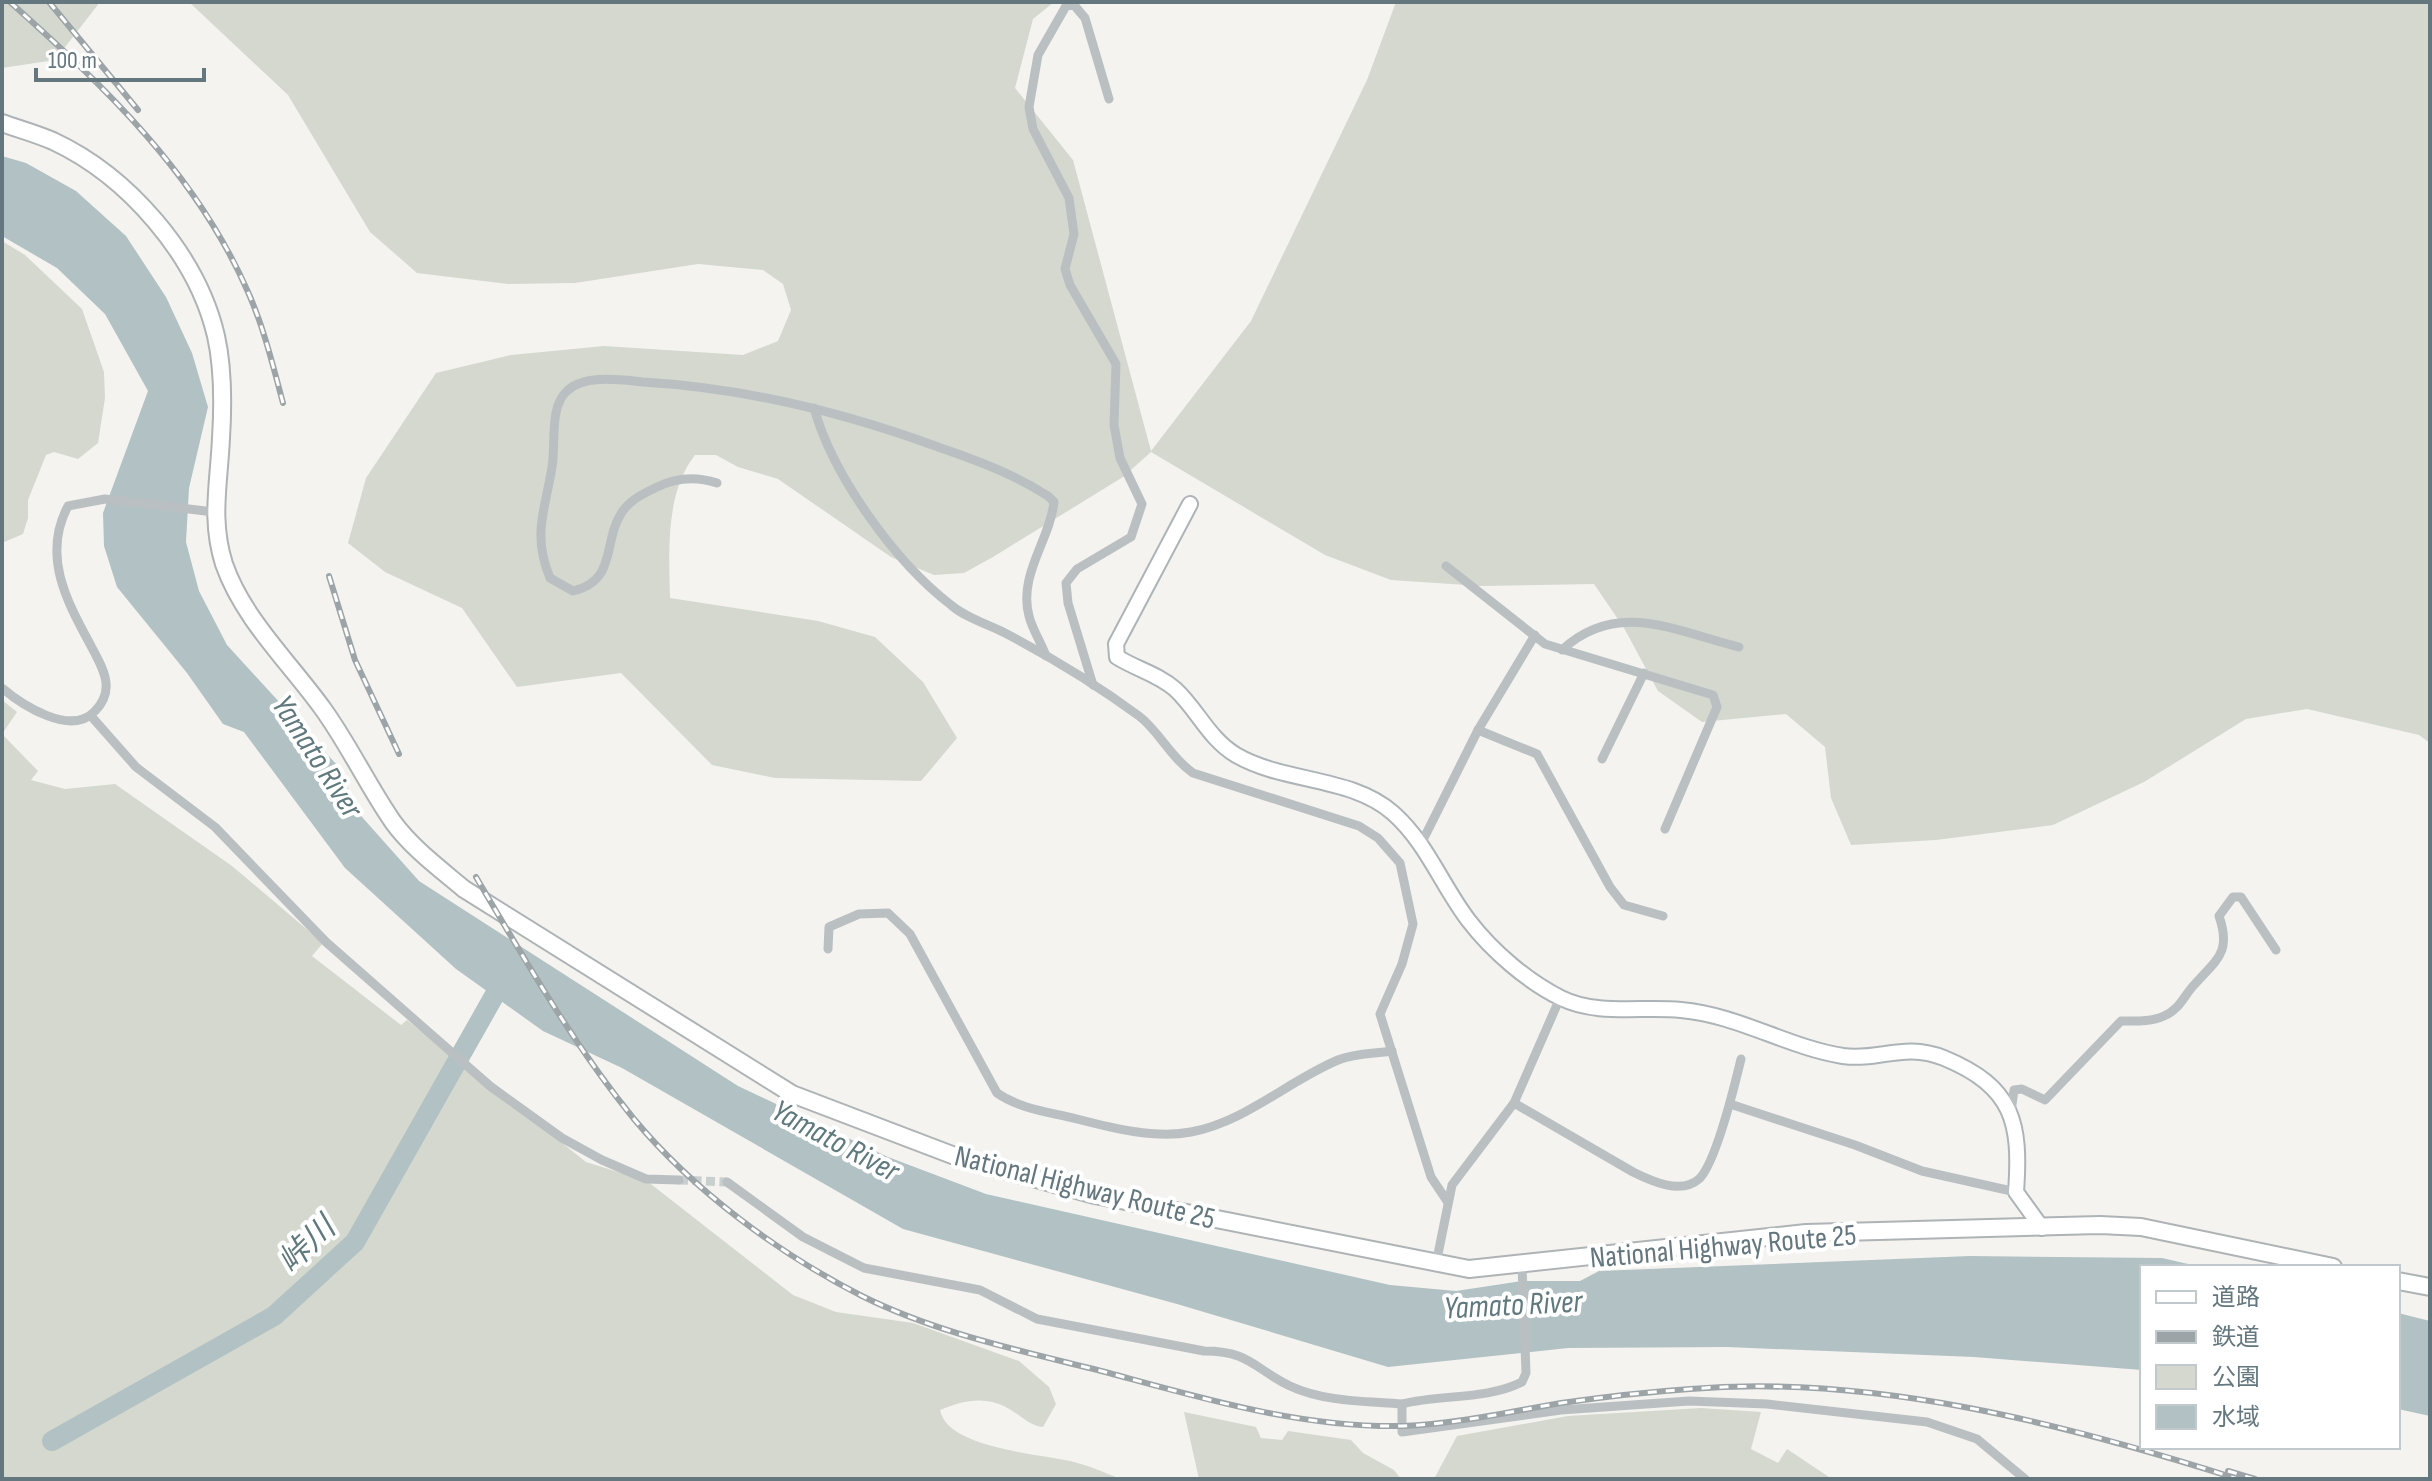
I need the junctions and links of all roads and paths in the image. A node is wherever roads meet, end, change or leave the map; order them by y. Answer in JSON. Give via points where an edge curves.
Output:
{"nodes":[{"id":1,"x":1109,"y":99,"type":"dead end"},
{"id":2,"x":2,"y":123,"type":"edge"},
{"id":3,"x":814,"y":408,"type":"junction"},
{"id":4,"x":717,"y":483,"type":"dead end"},
{"id":5,"x":1190,"y":504,"type":"dead end"},
{"id":6,"x":207,"y":511,"type":"junction"},
{"id":7,"x":1446,"y":566,"type":"dead end"},
{"id":8,"x":1535,"y":635,"type":"junction"},
{"id":9,"x":1739,"y":647,"type":"dead end"},
{"id":10,"x":1562,"y":650,"type":"junction"},
{"id":11,"x":1046,"y":656,"type":"junction"},
{"id":12,"x":1644,"y":673,"type":"junction"},
{"id":13,"x":1093,"y":685,"type":"junction"},
{"id":14,"x":2,"y":688,"type":"edge"},
{"id":15,"x":91,"y":716,"type":"junction"},
{"id":16,"x":1478,"y":730,"type":"junction"},
{"id":17,"x":1602,"y":759,"type":"dead end"},
{"id":18,"x":1665,"y":829,"type":"dead end"},
{"id":19,"x":1421,"y":844,"type":"junction"},
{"id":20,"x":1663,"y":916,"type":"dead end"},
{"id":21,"x":828,"y":949,"type":"dead end"},
{"id":22,"x":2276,"y":950,"type":"dead end"},
{"id":23,"x":1560,"y":998,"type":"junction"},
{"id":24,"x":1392,"y":1051,"type":"junction"},
{"id":25,"x":1741,"y":1059,"type":"dead end"},
{"id":26,"x":1514,"y":1103,"type":"junction"},
{"id":27,"x":1730,"y":1104,"type":"junction"},
{"id":28,"x":2011,"y":1112,"type":"junction"},
{"id":29,"x":679,"y":1180,"type":"tunnel mouth"},
{"id":30,"x":727,"y":1182,"type":"tunnel mouth"},
{"id":31,"x":2016,"y":1192,"type":"junction"},
{"id":32,"x":1447,"y":1201,"type":"junction"},
{"id":33,"x":2042,"y":1228,"type":"junction"},
{"id":34,"x":1436,"y":1264,"type":"junction"},
{"id":35,"x":2323,"y":1265,"type":"edge"},
{"id":36,"x":1522,"y":1266,"type":"junction"},
{"id":37,"x":2400,"y":1281,"type":"edge"},
{"id":38,"x":2430,"y":1287,"type":"edge"},
{"id":39,"x":1402,"y":1404,"type":"junction"},
{"id":40,"x":2025,"y":1479,"type":"edge"}],
"edges":[{"from":1,"to":13,"type":"street","via":[[1085,18],[1074,5],[1066,6],[1038,55],[1029,107],[1033,129],[1069,198],[1074,234],[1065,269],[1116,364],[1114,425],[1120,458],[1142,504],[1131,537],[1077,569],[1066,583]]},
{"from":2,"to":6,"type":"highway","name":"National Highway Route 25","via":[[54,142],[103,171],[179,252],[217,338],[221,438]]},
{"from":3,"to":4,"type":"street","via":[[712,386],[611,380],[583,382],[567,390],[558,405],[540,532],[539,552],[550,578],[573,591],[597,580],[621,514],[633,500],[670,480]]},
{"from":3,"to":11,"type":"street","via":[[820,431],[852,489],[926,583],[953,607]]},
{"from":3,"to":11,"type":"street","via":[[991,466],[1054,502],[1027,588],[1029,619]]},
{"from":5,"to":19,"type":"street","via":[[1116,644],[1117,657],[1172,686],[1234,754],[1265,769],[1369,798],[1391,811]]},
{"from":6,"to":15,"type":"street","via":[[105,499],[68,506],[55,558],[59,580],[106,683],[104,698]]},
{"from":6,"to":34,"type":"highway","name":"National Highway Route 25","via":[[234,587],[323,709],[394,824],[423,855],[531,933],[792,1094],[960,1158],[1095,1195]]},
{"from":7,"to":8,"type":"street"},
{"from":8,"to":10,"type":"street"},
{"from":8,"to":16,"type":"street"},
{"from":9,"to":10,"type":"street","via":[[1622,620],[1580,633]]},
{"from":10,"to":12,"type":"street"},
{"from":11,"to":13,"type":"street"},
{"from":12,"to":17,"type":"street"},
{"from":12,"to":18,"type":"street","via":[[1713,695],[1717,707]]},
{"from":13,"to":24,"type":"street","via":[[1141,718],[1175,760],[1193,773],[1359,826],[1400,863],[1413,924],[1380,1014]]},
{"from":14,"to":15,"type":"street","via":[[38,712],[78,720]]},
{"from":15,"to":29,"type":"street","via":[[136,767],[215,827],[326,942],[490,1086],[602,1160],[646,1179]]},
{"from":16,"to":19,"type":"street"},
{"from":16,"to":20,"type":"street","via":[[1537,754],[1624,905]]},
{"from":19,"to":23,"type":"street","via":[[1469,921],[1502,956]]},
{"from":21,"to":24,"type":"street","via":[[829,927],[859,914],[888,913],[910,934],[997,1093],[1012,1103],[1099,1124],[1158,1134],[1189,1132],[1220,1124],[1337,1061]]},
{"from":22,"to":28,"type":"street","via":[[2241,897],[2233,897],[2219,916],[2224,946],[2179,1007],[2152,1021],[2121,1021],[2045,1100],[2014,1090]]},
{"from":23,"to":26,"type":"street"},
{"from":23,"to":28,"type":"street","via":[[1618,1009],[1712,1014],[1845,1056],[1918,1051],[1968,1072],[2005,1100]]},
{"from":24,"to":32,"type":"street","via":[[1431,1177]]},
{"from":25,"to":27,"type":"street"},
{"from":26,"to":27,"type":"street","via":[[1652,1182],[1679,1186],[1697,1181],[1704,1171]]},
{"from":26,"to":32,"type":"street","via":[[1452,1185]]},
{"from":27,"to":31,"type":"street","via":[[1922,1171]]},
{"from":28,"to":31,"type":"street","via":[[2019,1154]]},
{"from":30,"to":39,"type":"street","via":[[803,1237],[864,1268],[980,1290],[1037,1319],[1204,1351],[1231,1351],[1291,1386],[1335,1398]]},
{"from":31,"to":33,"type":"street"},
{"from":32,"to":34,"type":"street"},
{"from":33,"to":35,"type":"highway","name":"National Highway Route 25","via":[[2141,1227]]},
{"from":33,"to":36,"type":"highway","name":"National Highway Route 25","via":[[1806,1233]]},
{"from":34,"to":36,"type":"highway","name":"National Highway Route 25","via":[[1469,1269]]},
{"from":36,"to":39,"type":"street","via":[[1522,1382],[1478,1395],[1435,1396]]},
{"from":37,"to":38,"type":"highway"},
{"from":39,"to":40,"type":"street","via":[[1402,1432],[1561,1410],[1689,1401],[1927,1422],[1977,1439]]}]}
